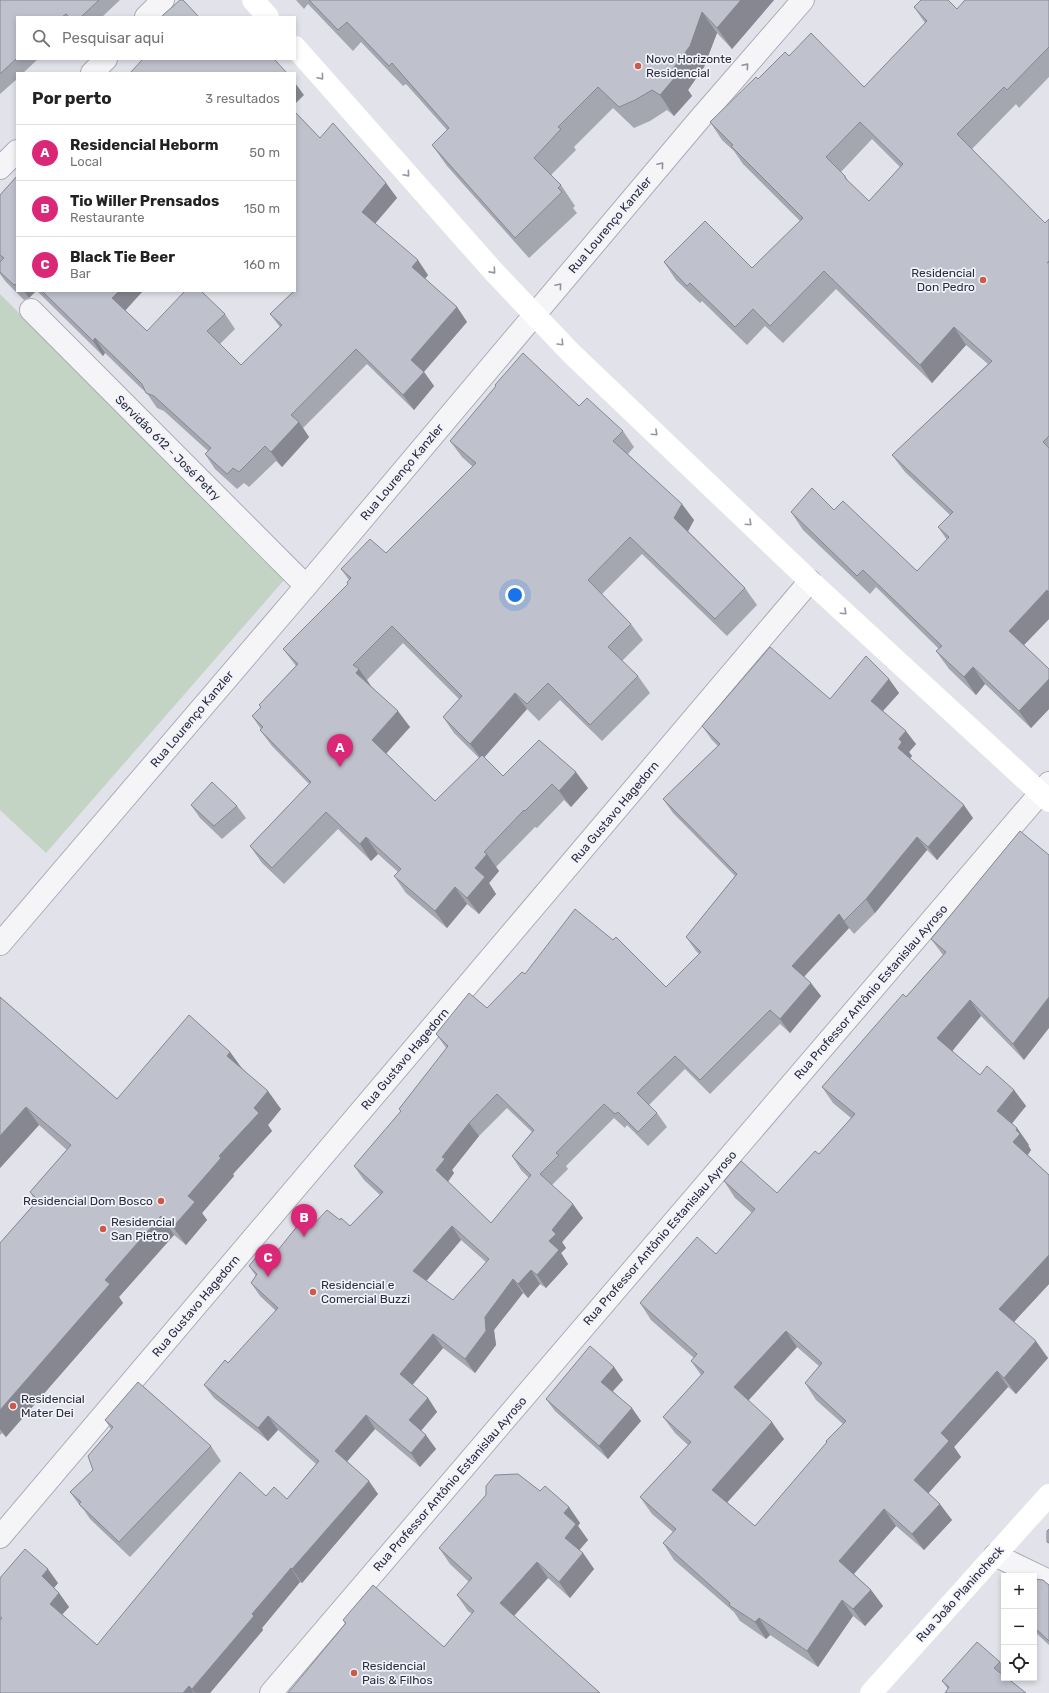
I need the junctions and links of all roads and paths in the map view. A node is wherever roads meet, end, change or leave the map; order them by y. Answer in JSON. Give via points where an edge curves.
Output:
{"nodes":[{"id":1,"x":162,"y":0,"type":"edge"},
{"id":2,"x":253,"y":0,"type":"edge"},
{"id":3,"x":803,"y":0,"type":"edge"},
{"id":4,"x":147,"y":16,"type":"edge"},
{"id":5,"x":267,"y":16,"type":"edge"},
{"id":6,"x":296,"y":48,"type":"edge"},
{"id":7,"x":105,"y":60,"type":"edge"},
{"id":8,"x":93,"y":72,"type":"edge"},
{"id":9,"x":16,"y":152,"type":"edge"},
{"id":10,"x":0,"y":168,"type":"edge"},
{"id":11,"x":31,"y":310,"type":"dead end"},
{"id":12,"x":534,"y":315,"type":"junction"},
{"id":13,"x":810,"y":580,"type":"junction"},
{"id":14,"x":306,"y":586,"type":"junction"},
{"id":15,"x":1046,"y":792,"type":"edge"},
{"id":16,"x":0,"y":944,"type":"edge"},
{"id":17,"x":1049,"y":1494,"type":"edge"},
{"id":18,"x":0,"y":1537,"type":"edge"},
{"id":19,"x":995,"y":1555,"type":"junction"},
{"id":20,"x":1049,"y":1581,"type":"edge"},
{"id":21,"x":272,"y":1693,"type":"edge"},
{"id":22,"x":872,"y":1693,"type":"edge"}],
"edges":[{"from":1,"to":4,"type":"street"},
{"from":2,"to":5,"type":"main road"},
{"from":12,"to":3,"type":"street","name":"Rua Lourenço Kanzler","one_way":true},
{"from":6,"to":12,"type":"main road","one_way":true},
{"from":7,"to":8,"type":"street"},
{"from":9,"to":10,"type":"street"},
{"from":11,"to":14,"type":"street","name":"Servidão 612 - José Petry"},
{"from":12,"to":13,"type":"main road","one_way":true},
{"from":12,"to":14,"type":"street","name":"Rua Lourenço Kanzler"},
{"from":13,"to":15,"type":"main road","one_way":true},
{"from":13,"to":18,"type":"street","name":"Rua Gustavo Hagedorn"},
{"from":14,"to":16,"type":"street","name":"Rua Lourenço Kanzler"},
{"from":15,"to":21,"type":"street","name":"Rua Professor Antônio Estanislau Ayroso"},
{"from":17,"to":19,"type":"main road","name":"Rua João Planincheck"},
{"from":19,"to":20,"type":"street"},
{"from":19,"to":22,"type":"main road","name":"Rua João Planincheck"}]}
